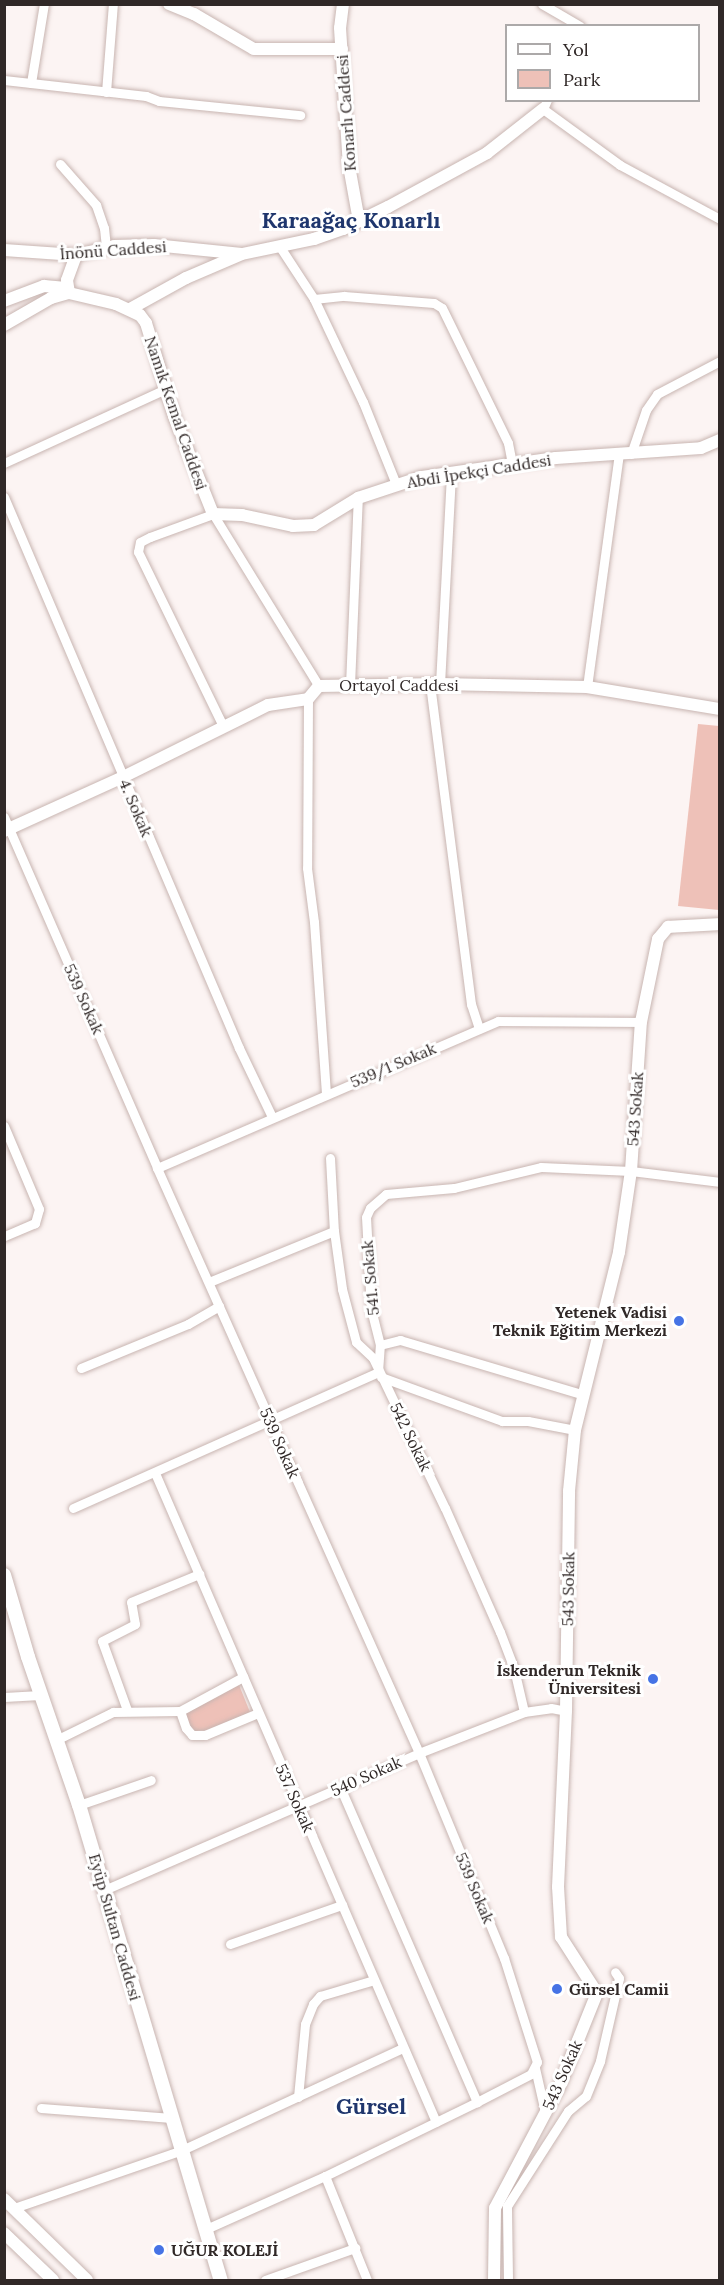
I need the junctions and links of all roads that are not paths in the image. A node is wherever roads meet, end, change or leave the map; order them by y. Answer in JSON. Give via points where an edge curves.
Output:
{"nodes":[{"id":1,"x":45,"y":4,"type":"edge"},
{"id":2,"x":113,"y":4,"type":"edge"},
{"id":3,"x":168,"y":4,"type":"edge"},
{"id":4,"x":343,"y":4,"type":"edge"},
{"id":5,"x":542,"y":4,"type":"edge"},
{"id":6,"x":577,"y":24,"type":"edge"},
{"id":7,"x":342,"y":49,"type":"junction"},
{"id":8,"x":4,"y":80,"type":"edge"},
{"id":9,"x":31,"y":83,"type":"junction"},
{"id":10,"x":106,"y":92,"type":"junction"},
{"id":11,"x":544,"y":105,"type":"edge"},
{"id":12,"x":300,"y":115,"type":"dead end"},
{"id":13,"x":60,"y":164,"type":"dead end"},
{"id":14,"x":718,"y":218,"type":"edge"},
{"id":15,"x":358,"y":221,"type":"junction"},
{"id":16,"x":720,"y":231,"type":"edge"},
{"id":17,"x":280,"y":247,"type":"junction"},
{"id":18,"x":106,"y":248,"type":"junction"},
{"id":19,"x":4,"y":250,"type":"edge"},
{"id":20,"x":242,"y":254,"type":"junction"},
{"id":21,"x":76,"y":255,"type":"junction"},
{"id":22,"x":68,"y":291,"type":"junction"},
{"id":23,"x":314,"y":299,"type":"junction"},
{"id":24,"x":4,"y":301,"type":"edge"},
{"id":25,"x":129,"y":309,"type":"junction"},
{"id":26,"x":4,"y":325,"type":"edge"},
{"id":27,"x":720,"y":362,"type":"edge"},
{"id":28,"x":166,"y":389,"type":"junction"},
{"id":29,"x":720,"y":440,"type":"edge"},
{"id":30,"x":625,"y":454,"type":"junction"},
{"id":31,"x":4,"y":463,"type":"edge"},
{"id":32,"x":512,"y":463,"type":"junction"},
{"id":33,"x":451,"y":473,"type":"junction"},
{"id":34,"x":396,"y":484,"type":"junction"},
{"id":35,"x":4,"y":497,"type":"edge"},
{"id":36,"x":358,"y":498,"type":"junction"},
{"id":37,"x":213,"y":514,"type":"junction"},
{"id":38,"x":435,"y":684,"type":"junction"},
{"id":39,"x":350,"y":685,"type":"junction"},
{"id":40,"x":319,"y":686,"type":"junction"},
{"id":41,"x":587,"y":687,"type":"junction"},
{"id":42,"x":308,"y":699,"type":"junction"},
{"id":43,"x":720,"y":709,"type":"edge"},
{"id":44,"x":223,"y":726,"type":"junction"},
{"id":45,"x":123,"y":777,"type":"junction"},
{"id":46,"x":6,"y":825,"type":"edge"},
{"id":47,"x":720,"y":924,"type":"edge"},
{"id":48,"x":641,"y":1022,"type":"junction"},
{"id":49,"x":479,"y":1029,"type":"junction"},
{"id":50,"x":326,"y":1094,"type":"junction"},
{"id":51,"x":272,"y":1117,"type":"junction"},
{"id":52,"x":4,"y":1126,"type":"edge"},
{"id":53,"x":330,"y":1158,"type":"dead end"},
{"id":54,"x":157,"y":1168,"type":"junction"},
{"id":55,"x":631,"y":1171,"type":"junction"},
{"id":56,"x":720,"y":1182,"type":"edge"},
{"id":57,"x":334,"y":1231,"type":"junction"},
{"id":58,"x":4,"y":1236,"type":"edge"},
{"id":59,"x":209,"y":1282,"type":"junction"},
{"id":60,"x":219,"y":1306,"type":"junction"},
{"id":61,"x":380,"y":1345,"type":"junction"},
{"id":62,"x":81,"y":1368,"type":"dead end"},
{"id":63,"x":380,"y":1374,"type":"junction"},
{"id":64,"x":584,"y":1395,"type":"junction"},
{"id":65,"x":271,"y":1422,"type":"junction"},
{"id":66,"x":575,"y":1430,"type":"junction"},
{"id":67,"x":155,"y":1473,"type":"junction"},
{"id":68,"x":73,"y":1508,"type":"dead end"},
{"id":69,"x":199,"y":1574,"type":"junction"},
{"id":70,"x":4,"y":1575,"type":"edge"},
{"id":71,"x":243,"y":1677,"type":"junction"},
{"id":72,"x":40,"y":1695,"type":"junction"},
{"id":73,"x":4,"y":1697,"type":"edge"},
{"id":74,"x":127,"y":1710,"type":"junction"},
{"id":75,"x":566,"y":1710,"type":"junction"},
{"id":76,"x":180,"y":1711,"type":"junction"},
{"id":77,"x":524,"y":1712,"type":"junction"},
{"id":78,"x":258,"y":1713,"type":"junction"},
{"id":79,"x":56,"y":1740,"type":"junction"},
{"id":80,"x":419,"y":1753,"type":"junction"},
{"id":81,"x":151,"y":1780,"type":"dead end"},
{"id":82,"x":340,"y":1787,"type":"junction"},
{"id":83,"x":79,"y":1805,"type":"junction"},
{"id":84,"x":299,"y":1806,"type":"junction"},
{"id":85,"x":104,"y":1890,"type":"junction"},
{"id":86,"x":342,"y":1905,"type":"junction"},
{"id":87,"x":230,"y":1944,"type":"dead end"},
{"id":88,"x":615,"y":1972,"type":"dead end"},
{"id":89,"x":374,"y":1980,"type":"junction"},
{"id":90,"x":403,"y":2048,"type":"junction"},
{"id":91,"x":533,"y":2071,"type":"junction"},
{"id":92,"x":298,"y":2097,"type":"junction"},
{"id":93,"x":477,"y":2102,"type":"junction"},
{"id":94,"x":41,"y":2108,"type":"dead end"},
{"id":95,"x":545,"y":2112,"type":"junction"},
{"id":96,"x":172,"y":2118,"type":"junction"},
{"id":97,"x":436,"y":2122,"type":"junction"},
{"id":98,"x":182,"y":2150,"type":"junction"},
{"id":99,"x":325,"y":2176,"type":"junction"},
{"id":100,"x":9,"y":2204,"type":"edge"},
{"id":101,"x":206,"y":2229,"type":"junction"},
{"id":102,"x":4,"y":2233,"type":"edge"},
{"id":103,"x":355,"y":2248,"type":"junction"},
{"id":104,"x":53,"y":2280,"type":"edge"},
{"id":105,"x":87,"y":2280,"type":"edge"},
{"id":106,"x":221,"y":2280,"type":"edge"},
{"id":107,"x":265,"y":2280,"type":"edge"},
{"id":108,"x":367,"y":2280,"type":"edge"},
{"id":109,"x":495,"y":2280,"type":"edge"},
{"id":110,"x":508,"y":2280,"type":"edge"}],
"edges":[{"from":1,"to":9,"type":"street"},
{"from":2,"to":10,"type":"street"},
{"from":3,"to":7,"type":"street","via":[[194,14],[254,49]]},
{"from":4,"to":7,"type":"street","name":"Konarlı Caddesi"},
{"from":5,"to":6,"type":"street"},
{"from":7,"to":15,"type":"street","name":"Konarlı Caddesi","via":[[351,188]]},
{"from":8,"to":9,"type":"street"},
{"from":9,"to":10,"type":"street"},
{"from":10,"to":12,"type":"street","via":[[170,103]]},
{"from":11,"to":14,"type":"street","via":[[621,165]]},
{"from":11,"to":15,"type":"street","name":"İnönü Caddesi","via":[[487,153]]},
{"from":13,"to":18,"type":"street","via":[[96,205]]},
{"from":14,"to":16,"type":"street"},
{"from":15,"to":17,"type":"street","name":"İnönü Caddesi","via":[[314,239]]},
{"from":17,"to":20,"type":"street","name":"İnönü Caddesi"},
{"from":17,"to":23,"type":"street"},
{"from":18,"to":20,"type":"street","name":"İnönü Caddesi","via":[[176,246]]},
{"from":18,"to":21,"type":"street","name":"İnönü Caddesi"},
{"from":19,"to":21,"type":"street","name":"İnönü Caddesi"},
{"from":20,"to":25,"type":"street"},
{"from":21,"to":22,"type":"street"},
{"from":22,"to":24,"type":"street","via":[[44,286]]},
{"from":22,"to":25,"type":"street"},
{"from":22,"to":26,"type":"street"},
{"from":23,"to":32,"type":"street","via":[[344,296],[434,303],[442,308],[508,443]]},
{"from":23,"to":34,"type":"street","via":[[363,402]]},
{"from":25,"to":28,"type":"street","name":"Namık Kemal Caddesi","via":[[146,324]]},
{"from":27,"to":30,"type":"street","via":[[657,394]]},
{"from":28,"to":31,"type":"street"},
{"from":28,"to":37,"type":"street","name":"Namık Kemal Caddesi"},
{"from":29,"to":30,"type":"street","name":"Abdi İpekçi Caddesi","via":[[700,448]]},
{"from":30,"to":32,"type":"street","name":"Abdi İpekçi Caddesi"},
{"from":30,"to":41,"type":"street"},
{"from":32,"to":33,"type":"street","name":"Abdi İpekçi Caddesi"},
{"from":33,"to":34,"type":"street","name":"Abdi İpekçi Caddesi"},
{"from":33,"to":38,"type":"street"},
{"from":34,"to":36,"type":"street","name":"Abdi İpekçi Caddesi"},
{"from":35,"to":45,"type":"street","name":"4. Sokak"},
{"from":36,"to":37,"type":"street","name":"Abdi İpekçi Caddesi","via":[[314,525],[305,526]]},
{"from":36,"to":39,"type":"street"},
{"from":37,"to":40,"type":"street"},
{"from":37,"to":44,"type":"street","via":[[140,542],[138,552]]},
{"from":38,"to":39,"type":"street","name":"Ortayol Caddesi"},
{"from":38,"to":41,"type":"street","name":"Ortayol Caddesi"},
{"from":38,"to":49,"type":"street","via":[[471,1004]]},
{"from":39,"to":40,"type":"street","name":"Ortayol Caddesi"},
{"from":40,"to":42,"type":"street","name":"Ortayol Caddesi"},
{"from":41,"to":43,"type":"street","name":"Ortayol Caddesi"},
{"from":42,"to":44,"type":"street","via":[[268,705]]},
{"from":42,"to":50,"type":"street","via":[[307,867],[315,922]]},
{"from":44,"to":45,"type":"street"},
{"from":45,"to":46,"type":"street"},
{"from":45,"to":51,"type":"street","name":"4. Sokak"},
{"from":46,"to":54,"type":"street","name":"539 Sokak"},
{"from":47,"to":48,"type":"street","name":"543 Sokak","via":[[668,927],[657,939]]},
{"from":48,"to":49,"type":"street","name":"539/1 Sokak","via":[[498,1021]]},
{"from":48,"to":55,"type":"street","name":"543 Sokak"},
{"from":49,"to":50,"type":"street","name":"539/1 Sokak"},
{"from":50,"to":51,"type":"street","name":"539/1 Sokak"},
{"from":51,"to":54,"type":"street","name":"539/1 Sokak"},
{"from":52,"to":58,"type":"street","via":[[39,1209],[35,1223]]},
{"from":53,"to":57,"type":"street","name":"542 Sokak"},
{"from":54,"to":59,"type":"street","name":"539 Sokak"},
{"from":55,"to":56,"type":"street","name":"541. Sokak"},
{"from":55,"to":61,"type":"street","name":"541. Sokak","via":[[541,1167],[454,1188],[386,1194],[366,1217],[371,1309]]},
{"from":55,"to":64,"type":"street","name":"543 Sokak","via":[[619,1252]]},
{"from":57,"to":59,"type":"street"},
{"from":57,"to":63,"type":"street","name":"542 Sokak","via":[[345,1308],[356,1342],[373,1358]]},
{"from":59,"to":60,"type":"street","name":"539 Sokak"},
{"from":60,"to":62,"type":"street","via":[[188,1324]]},
{"from":60,"to":65,"type":"street","name":"539 Sokak"},
{"from":61,"to":63,"type":"street","name":"541. Sokak"},
{"from":61,"to":64,"type":"street","via":[[400,1340]]},
{"from":63,"to":65,"type":"street"},
{"from":63,"to":66,"type":"street","via":[[502,1421],[528,1421]]},
{"from":63,"to":77,"type":"street","name":"542 Sokak","via":[[500,1632]]},
{"from":64,"to":66,"type":"street","name":"543 Sokak"},
{"from":65,"to":67,"type":"street"},
{"from":65,"to":80,"type":"street","name":"539 Sokak"},
{"from":66,"to":75,"type":"street","name":"543 Sokak","via":[[569,1491]]},
{"from":67,"to":68,"type":"street"},
{"from":67,"to":69,"type":"street","name":"537 Sokak"},
{"from":69,"to":71,"type":"street","name":"537 Sokak"},
{"from":69,"to":74,"type":"street","via":[[131,1602],[135,1624],[102,1641]]},
{"from":70,"to":72,"type":"main road","name":"Eyüp Sultan Caddesi"},
{"from":71,"to":76,"type":"street"},
{"from":71,"to":78,"type":"street","name":"537 Sokak"},
{"from":72,"to":73,"type":"street"},
{"from":72,"to":79,"type":"main road","name":"Eyüp Sultan Caddesi"},
{"from":74,"to":76,"type":"street"},
{"from":74,"to":79,"type":"street","via":[[113,1712]]},
{"from":75,"to":77,"type":"street","name":"540 Sokak"},
{"from":75,"to":95,"type":"street","name":"543 Sokak","via":[[558,1887],[561,1937],[597,1993]]},
{"from":76,"to":78,"type":"street","via":[[192,1735],[205,1735]]},
{"from":77,"to":80,"type":"street","name":"540 Sokak"},
{"from":78,"to":84,"type":"street","name":"537 Sokak"},
{"from":79,"to":83,"type":"main road","name":"Eyüp Sultan Caddesi"},
{"from":80,"to":82,"type":"street","name":"540 Sokak"},
{"from":80,"to":91,"type":"street","name":"539 Sokak","via":[[504,1958],[537,2062]]},
{"from":81,"to":83,"type":"street"},
{"from":82,"to":84,"type":"street","name":"540 Sokak"},
{"from":82,"to":93,"type":"street"},
{"from":83,"to":85,"type":"main road","name":"Eyüp Sultan Caddesi"},
{"from":84,"to":85,"type":"street","name":"540 Sokak"},
{"from":84,"to":86,"type":"street","name":"537 Sokak"},
{"from":85,"to":96,"type":"main road","name":"Eyüp Sultan Caddesi"},
{"from":86,"to":87,"type":"street"},
{"from":86,"to":89,"type":"street","name":"537 Sokak"},
{"from":88,"to":110,"type":"street","via":[[619,1978],[600,2061],[586,2096],[567,2111],[507,2206]]},
{"from":89,"to":90,"type":"street","name":"537 Sokak"},
{"from":89,"to":92,"type":"street","via":[[320,1996],[313,2004],[305,2024]]},
{"from":90,"to":92,"type":"street"},
{"from":90,"to":97,"type":"street","name":"537 Sokak"},
{"from":91,"to":93,"type":"street"},
{"from":91,"to":95,"type":"street","name":"539 Sokak"},
{"from":92,"to":98,"type":"street"},
{"from":93,"to":97,"type":"street"},
{"from":94,"to":96,"type":"street"},
{"from":95,"to":109,"type":"street","name":"543 Sokak","via":[[495,2208]]},
{"from":96,"to":98,"type":"main road","name":"Eyüp Sultan Caddesi"},
{"from":97,"to":99,"type":"street"},
{"from":98,"to":100,"type":"street"},
{"from":98,"to":101,"type":"main road","name":"Eyüp Sultan Caddesi"},
{"from":99,"to":101,"type":"street"},
{"from":99,"to":103,"type":"street"},
{"from":100,"to":105,"type":"street"},
{"from":101,"to":106,"type":"main road","name":"Eyüp Sultan Caddesi"},
{"from":102,"to":104,"type":"street"},
{"from":103,"to":107,"type":"street"},
{"from":103,"to":108,"type":"street"}]}
